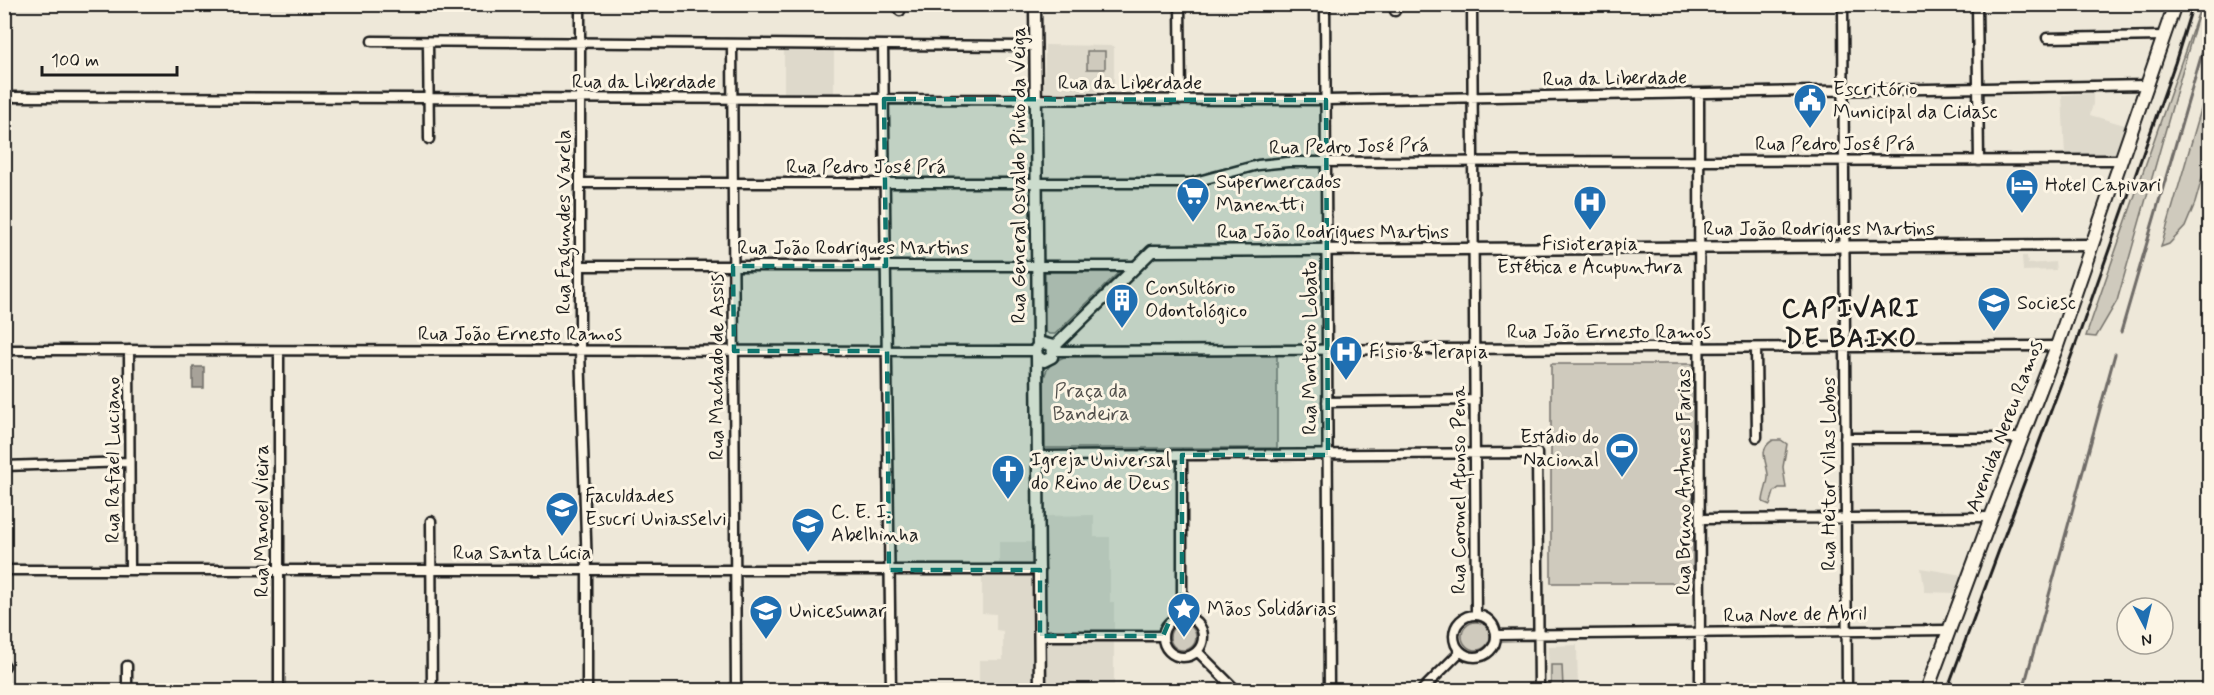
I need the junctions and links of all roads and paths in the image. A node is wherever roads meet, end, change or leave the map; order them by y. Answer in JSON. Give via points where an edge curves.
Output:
{"nodes":[{"id":1,"x":580,"y":4,"type":"edge"},
{"id":2,"x":1035,"y":4,"type":"edge"},
{"id":3,"x":1180,"y":4,"type":"edge"},
{"id":4,"x":1325,"y":4,"type":"edge"},
{"id":5,"x":1472,"y":4,"type":"edge"},
{"id":6,"x":1843,"y":4,"type":"edge"},
{"id":7,"x":1977,"y":4,"type":"edge"},
{"id":8,"x":2175,"y":4,"type":"edge"},
{"id":9,"x":2164,"y":36,"type":"junction"},
{"id":10,"x":2047,"y":38,"type":"dead end"},
{"id":11,"x":372,"y":41,"type":"dead end"},
{"id":12,"x":429,"y":42,"type":"junction"},
{"id":13,"x":579,"y":43,"type":"junction"},
{"id":14,"x":732,"y":44,"type":"junction"},
{"id":15,"x":883,"y":45,"type":"junction"},
{"id":16,"x":1036,"y":46,"type":"junction"},
{"id":17,"x":2147,"y":86,"type":"junction"},
{"id":18,"x":1978,"y":89,"type":"junction"},
{"id":19,"x":1843,"y":91,"type":"junction"},
{"id":20,"x":1699,"y":94,"type":"junction"},
{"id":21,"x":4,"y":97,"type":"edge"},
{"id":22,"x":429,"y":98,"type":"junction"},
{"id":23,"x":581,"y":98,"type":"junction"},
{"id":24,"x":1473,"y":98,"type":"junction"},
{"id":25,"x":732,"y":99,"type":"junction"},
{"id":26,"x":884,"y":99,"type":"junction"},
{"id":27,"x":1037,"y":100,"type":"junction"},
{"id":28,"x":1181,"y":100,"type":"junction"},
{"id":29,"x":1326,"y":100,"type":"junction"},
{"id":30,"x":429,"y":139,"type":"dead end"},
{"id":31,"x":1979,"y":160,"type":"junction"},
{"id":32,"x":2121,"y":160,"type":"junction"},
{"id":33,"x":1699,"y":161,"type":"junction"},
{"id":34,"x":1844,"y":161,"type":"junction"},
{"id":35,"x":1326,"y":162,"type":"junction"},
{"id":36,"x":1473,"y":162,"type":"junction"},
{"id":37,"x":580,"y":183,"type":"junction"},
{"id":38,"x":733,"y":183,"type":"junction"},
{"id":39,"x":885,"y":183,"type":"junction"},
{"id":40,"x":1037,"y":183,"type":"junction"},
{"id":41,"x":2091,"y":245,"type":"junction"},
{"id":42,"x":1844,"y":246,"type":"junction"},
{"id":43,"x":1700,"y":247,"type":"junction"},
{"id":44,"x":1474,"y":249,"type":"junction"},
{"id":45,"x":1326,"y":250,"type":"junction"},
{"id":46,"x":581,"y":266,"type":"junction"},
{"id":47,"x":733,"y":266,"type":"junction"},
{"id":48,"x":886,"y":266,"type":"junction"},
{"id":49,"x":1038,"y":266,"type":"junction"},
{"id":50,"x":1137,"y":266,"type":"junction"},
{"id":51,"x":2057,"y":346,"type":"junction"},
{"id":52,"x":1845,"y":347,"type":"junction"},
{"id":53,"x":1700,"y":348,"type":"junction"},
{"id":54,"x":1756,"y":348,"type":"junction"},
{"id":55,"x":1474,"y":349,"type":"junction"},
{"id":56,"x":4,"y":350,"type":"edge"},
{"id":57,"x":129,"y":350,"type":"junction"},
{"id":58,"x":580,"y":350,"type":"junction"},
{"id":59,"x":1327,"y":350,"type":"junction"},
{"id":60,"x":279,"y":351,"type":"junction"},
{"id":61,"x":734,"y":351,"type":"junction"},
{"id":62,"x":887,"y":351,"type":"junction"},
{"id":63,"x":1037,"y":351,"type":"junction"},
{"id":64,"x":1052,"y":353,"type":"junction"},
{"id":65,"x":1038,"y":374,"type":"junction"},
{"id":66,"x":1474,"y":400,"type":"junction"},
{"id":67,"x":1327,"y":402,"type":"junction"},
{"id":68,"x":1756,"y":437,"type":"dead end"},
{"id":69,"x":1845,"y":438,"type":"junction"},
{"id":70,"x":2021,"y":438,"type":"junction"},
{"id":71,"x":1475,"y":454,"type":"junction"},
{"id":72,"x":1182,"y":455,"type":"junction"},
{"id":73,"x":1328,"y":455,"type":"junction"},
{"id":74,"x":1039,"y":456,"type":"junction"},
{"id":75,"x":129,"y":462,"type":"junction"},
{"id":76,"x":4,"y":466,"type":"edge"},
{"id":77,"x":1991,"y":517,"type":"junction"},
{"id":78,"x":1846,"y":518,"type":"junction"},
{"id":79,"x":1700,"y":519,"type":"junction"},
{"id":80,"x":431,"y":520,"type":"dead end"},
{"id":81,"x":4,"y":570,"type":"edge"},
{"id":82,"x":130,"y":570,"type":"junction"},
{"id":83,"x":279,"y":570,"type":"junction"},
{"id":84,"x":431,"y":570,"type":"junction"},
{"id":85,"x":587,"y":570,"type":"junction"},
{"id":86,"x":735,"y":570,"type":"junction"},
{"id":87,"x":890,"y":570,"type":"junction"},
{"id":88,"x":1040,"y":570,"type":"junction"},
{"id":89,"x":1476,"y":615,"type":"junction"},
{"id":90,"x":1182,"y":616,"type":"junction"},
{"id":91,"x":1949,"y":630,"type":"junction"},
{"id":92,"x":1847,"y":631,"type":"junction"},
{"id":93,"x":1700,"y":632,"type":"junction"},
{"id":94,"x":1497,"y":634,"type":"junction"},
{"id":95,"x":1538,"y":634,"type":"junction"},
{"id":96,"x":1040,"y":636,"type":"junction"},
{"id":97,"x":1162,"y":636,"type":"junction"},
{"id":98,"x":1197,"y":651,"type":"junction"},
{"id":99,"x":1460,"y":652,"type":"junction"},
{"id":100,"x":127,"y":666,"type":"dead end"},
{"id":101,"x":127,"y":690,"type":"edge"},
{"id":102,"x":279,"y":690,"type":"edge"},
{"id":103,"x":432,"y":690,"type":"edge"},
{"id":104,"x":587,"y":690,"type":"edge"},
{"id":105,"x":736,"y":690,"type":"edge"},
{"id":106,"x":891,"y":690,"type":"edge"},
{"id":107,"x":1040,"y":690,"type":"edge"},
{"id":108,"x":1236,"y":690,"type":"edge"},
{"id":109,"x":1329,"y":690,"type":"edge"},
{"id":110,"x":1422,"y":690,"type":"edge"},
{"id":111,"x":1539,"y":690,"type":"edge"},
{"id":112,"x":1701,"y":690,"type":"edge"},
{"id":113,"x":1847,"y":690,"type":"edge"},
{"id":114,"x":1927,"y":690,"type":"edge"}],
"edges":[{"from":1,"to":13,"type":"street","name":"Rua Fagundes Varela"},
{"from":2,"to":16,"type":"street","name":"Rua General Osvaldo Pinto da Veiga"},
{"from":3,"to":28,"type":"street"},
{"from":4,"to":29,"type":"street","name":"Rua Monteiro Lobato"},
{"from":5,"to":24,"type":"street","name":"Rua Coronel Afonso Pena"},
{"from":6,"to":19,"type":"street","name":"Rua Heitor Vilas Lobos"},
{"from":7,"to":18,"type":"street"},
{"from":8,"to":9,"type":"main road","name":"Avenida Nereu Ramos"},
{"from":9,"to":10,"type":"street"},
{"from":9,"to":17,"type":"main road","name":"Avenida Nereu Ramos"},
{"from":11,"to":12,"type":"street"},
{"from":12,"to":13,"type":"street"},
{"from":12,"to":22,"type":"street"},
{"from":13,"to":14,"type":"street"},
{"from":13,"to":23,"type":"street","name":"Rua Fagundes Varela"},
{"from":14,"to":15,"type":"street"},
{"from":14,"to":25,"type":"street","name":"Rua Machado de Assis"},
{"from":15,"to":16,"type":"street"},
{"from":15,"to":26,"type":"street"},
{"from":16,"to":27,"type":"street","name":"Rua General Osvaldo Pinto da Veiga"},
{"from":17,"to":18,"type":"street","name":"Rua da Liberdade"},
{"from":17,"to":32,"type":"main road","name":"Avenida Nereu Ramos"},
{"from":18,"to":19,"type":"street","name":"Rua da Liberdade"},
{"from":18,"to":31,"type":"street"},
{"from":19,"to":20,"type":"street","name":"Rua da Liberdade"},
{"from":19,"to":34,"type":"street","name":"Rua Heitor Vilas Lobos"},
{"from":20,"to":24,"type":"street","name":"Rua da Liberdade"},
{"from":20,"to":33,"type":"street","name":"Rua Bruno Antunes Farias"},
{"from":21,"to":22,"type":"street","name":"Rua da Liberdade"},
{"from":22,"to":23,"type":"street","name":"Rua da Liberdade"},
{"from":22,"to":30,"type":"street"},
{"from":23,"to":25,"type":"street","name":"Rua da Liberdade"},
{"from":23,"to":37,"type":"street","name":"Rua Fagundes Varela"},
{"from":24,"to":29,"type":"street","name":"Rua da Liberdade"},
{"from":24,"to":36,"type":"street","name":"Rua Coronel Afonso Pena"},
{"from":25,"to":26,"type":"street","name":"Rua da Liberdade"},
{"from":25,"to":38,"type":"street","name":"Rua Machado de Assis"},
{"from":26,"to":27,"type":"street","name":"Rua da Liberdade"},
{"from":26,"to":39,"type":"street"},
{"from":27,"to":28,"type":"street","name":"Rua da Liberdade"},
{"from":27,"to":40,"type":"street","name":"Rua General Osvaldo Pinto da Veiga"},
{"from":28,"to":29,"type":"street","name":"Rua da Liberdade"},
{"from":29,"to":35,"type":"street","name":"Rua Monteiro Lobato"},
{"from":31,"to":32,"type":"street","name":"Rua Pedro José Prá"},
{"from":31,"to":34,"type":"street","name":"Rua Pedro José Prá"},
{"from":32,"to":41,"type":"main road","name":"Avenida Nereu Ramos"},
{"from":33,"to":34,"type":"street","name":"Rua Pedro José Prá"},
{"from":33,"to":36,"type":"street","name":"Rua Pedro José Prá"},
{"from":33,"to":43,"type":"street","name":"Rua Bruno Antunes Farias"},
{"from":34,"to":42,"type":"street","name":"Rua Heitor Vilas Lobos"},
{"from":35,"to":36,"type":"street","name":"Rua Pedro José Prá"},
{"from":35,"to":40,"type":"street","name":"Rua Pedro José Prá","via":[[1267,163],[1191,183]]},
{"from":35,"to":45,"type":"street","name":"Rua Monteiro Lobato"},
{"from":36,"to":44,"type":"street","name":"Rua Coronel Afonso Pena"},
{"from":37,"to":38,"type":"street","name":"Rua Pedro José Prá"},
{"from":37,"to":46,"type":"street","name":"Rua Fagundes Varela"},
{"from":38,"to":39,"type":"street","name":"Rua Pedro José Prá"},
{"from":38,"to":47,"type":"street","name":"Rua Machado de Assis"},
{"from":39,"to":40,"type":"street","name":"Rua Pedro José Prá"},
{"from":39,"to":48,"type":"street"},
{"from":40,"to":49,"type":"street","name":"Rua General Osvaldo Pinto da Veiga"},
{"from":41,"to":42,"type":"street","name":"Rua João Rodrigues Martins"},
{"from":41,"to":51,"type":"main road","name":"Avenida Nereu Ramos"},
{"from":42,"to":43,"type":"street","name":"Rua João Rodrigues Martins"},
{"from":42,"to":52,"type":"street","name":"Rua Heitor Vilas Lobos"},
{"from":43,"to":44,"type":"street","name":"Rua João Rodrigues Martins"},
{"from":43,"to":53,"type":"street","name":"Rua Bruno Antunes Farias"},
{"from":44,"to":45,"type":"street","name":"Rua João Rodrigues Martins"},
{"from":44,"to":55,"type":"street","name":"Rua Coronel Afonso Pena"},
{"from":45,"to":50,"type":"street","name":"Rua João Rodrigues Martins","via":[[1152,251]]},
{"from":45,"to":59,"type":"street","name":"Rua Monteiro Lobato"},
{"from":46,"to":47,"type":"street","name":"Rua João Rodrigues Martins"},
{"from":46,"to":58,"type":"street","name":"Rua Fagundes Varela"},
{"from":47,"to":48,"type":"street","name":"Rua João Rodrigues Martins"},
{"from":47,"to":61,"type":"street","name":"Rua Machado de Assis"},
{"from":48,"to":49,"type":"street","name":"Rua João Rodrigues Martins"},
{"from":48,"to":62,"type":"street"},
{"from":49,"to":50,"type":"street","name":"Rua João Rodrigues Martins"},
{"from":49,"to":63,"type":"street","name":"Rua General Osvaldo Pinto da Veiga"},
{"from":50,"to":64,"type":"street"},
{"from":51,"to":52,"type":"street","name":"Rua João Ernesto Ramos"},
{"from":51,"to":70,"type":"main road","name":"Avenida Nereu Ramos"},
{"from":52,"to":54,"type":"street","name":"Rua João Ernesto Ramos"},
{"from":52,"to":69,"type":"street","name":"Rua Heitor Vilas Lobos"},
{"from":53,"to":54,"type":"street","name":"Rua João Ernesto Ramos"},
{"from":53,"to":55,"type":"street","name":"Rua João Ernesto Ramos"},
{"from":53,"to":79,"type":"street","name":"Rua Bruno Antunes Farias"},
{"from":54,"to":68,"type":"street"},
{"from":55,"to":59,"type":"street","name":"Rua João Ernesto Ramos"},
{"from":55,"to":66,"type":"street","name":"Rua Coronel Afonso Pena"},
{"from":56,"to":57,"type":"street","name":"Rua João Ernesto Ramos"},
{"from":57,"to":60,"type":"street","name":"Rua João Ernesto Ramos"},
{"from":57,"to":75,"type":"street","name":"Rua Rafael Luciano"},
{"from":58,"to":60,"type":"street","name":"Rua João Ernesto Ramos"},
{"from":58,"to":61,"type":"street","name":"Rua João Ernesto Ramos"},
{"from":58,"to":85,"type":"street","name":"Rua Fagundes Varela"},
{"from":59,"to":64,"type":"street","name":"Rua João Ernesto Ramos"},
{"from":59,"to":67,"type":"street","name":"Rua Monteiro Lobato"},
{"from":60,"to":83,"type":"street","name":"Rua Manoel Vieira"},
{"from":61,"to":62,"type":"street","name":"Rua João Ernesto Ramos"},
{"from":61,"to":86,"type":"street","name":"Rua Machado de Assis"},
{"from":62,"to":63,"type":"street","name":"Rua João Ernesto Ramos"},
{"from":62,"to":87,"type":"street"},
{"from":63,"to":64,"type":"street","via":[[1045,343]]},
{"from":63,"to":64,"type":"street","via":[[1044,361]]},
{"from":63,"to":65,"type":"street","name":"Rua General Osvaldo Pinto da Veiga"},
{"from":64,"to":65,"type":"street"},
{"from":65,"to":74,"type":"street","name":"Rua General Osvaldo Pinto da Veiga"},
{"from":66,"to":67,"type":"street"},
{"from":66,"to":71,"type":"street","name":"Rua Coronel Afonso Pena"},
{"from":67,"to":73,"type":"street","name":"Rua Monteiro Lobato"},
{"from":69,"to":70,"type":"street"},
{"from":69,"to":78,"type":"street","name":"Rua Heitor Vilas Lobos"},
{"from":70,"to":77,"type":"main road","name":"Avenida Nereu Ramos"},
{"from":71,"to":73,"type":"street"},
{"from":71,"to":89,"type":"street","name":"Rua Coronel Afonso Pena"},
{"from":71,"to":95,"type":"street","via":[[1537,453]]},
{"from":72,"to":73,"type":"street"},
{"from":72,"to":74,"type":"street"},
{"from":72,"to":90,"type":"street"},
{"from":73,"to":109,"type":"street","name":"Rua Monteiro Lobato"},
{"from":74,"to":88,"type":"street","name":"Rua General Osvaldo Pinto da Veiga"},
{"from":75,"to":76,"type":"street"},
{"from":75,"to":82,"type":"street","name":"Rua Rafael Luciano"},
{"from":77,"to":78,"type":"street"},
{"from":77,"to":91,"type":"main road","name":"Avenida Nereu Ramos"},
{"from":78,"to":79,"type":"street"},
{"from":78,"to":92,"type":"street","name":"Rua Heitor Vilas Lobos"},
{"from":79,"to":93,"type":"street","name":"Rua Bruno Antunes Farias"},
{"from":80,"to":84,"type":"street"},
{"from":81,"to":82,"type":"street","name":"Rua Santa Lúcia"},
{"from":82,"to":83,"type":"street","name":"Rua Santa Lúcia"},
{"from":83,"to":84,"type":"street","name":"Rua Santa Lúcia"},
{"from":83,"to":102,"type":"street","name":"Rua Manoel Vieira"},
{"from":84,"to":85,"type":"street","name":"Rua Santa Lúcia"},
{"from":84,"to":103,"type":"street"},
{"from":85,"to":86,"type":"street","name":"Rua Santa Lúcia"},
{"from":85,"to":104,"type":"street","name":"Rua Fagundes Varela"},
{"from":86,"to":87,"type":"street","name":"Rua Santa Lúcia"},
{"from":86,"to":105,"type":"street","name":"Rua Machado de Assis"},
{"from":87,"to":88,"type":"street","name":"Rua Santa Lúcia"},
{"from":87,"to":106,"type":"street"},
{"from":88,"to":96,"type":"street","name":"Rua General Osvaldo Pinto da Veiga"},
{"from":89,"to":94,"type":"street","via":[[1488,619]]},
{"from":89,"to":99,"type":"street","via":[[1464,618],[1455,629]]},
{"from":90,"to":97,"type":"street","via":[[1169,622]]},
{"from":90,"to":98,"type":"street","via":[[1194,620],[1201,629],[1203,640]]},
{"from":91,"to":92,"type":"street","name":"Rua Nove de Abril"},
{"from":91,"to":114,"type":"main road","name":"Avenida Nereu Ramos"},
{"from":92,"to":93,"type":"street","name":"Rua Nove de Abril"},
{"from":92,"to":113,"type":"street","name":"Rua Heitor Vilas Lobos"},
{"from":93,"to":95,"type":"street","name":"Rua Nove de Abril"},
{"from":93,"to":112,"type":"street","name":"Rua Bruno Antunes Farias"},
{"from":94,"to":95,"type":"street","name":"Rua Nove de Abril"},
{"from":94,"to":99,"type":"street","via":[[1494,648],[1483,657]]},
{"from":95,"to":111,"type":"street"},
{"from":96,"to":97,"type":"street"},
{"from":96,"to":107,"type":"street","name":"Rua General Osvaldo Pinto da Veiga"},
{"from":97,"to":98,"type":"street","via":[[1165,647],[1174,655],[1186,657]]},
{"from":98,"to":108,"type":"street"},
{"from":99,"to":110,"type":"street"},
{"from":100,"to":101,"type":"street"}]}
